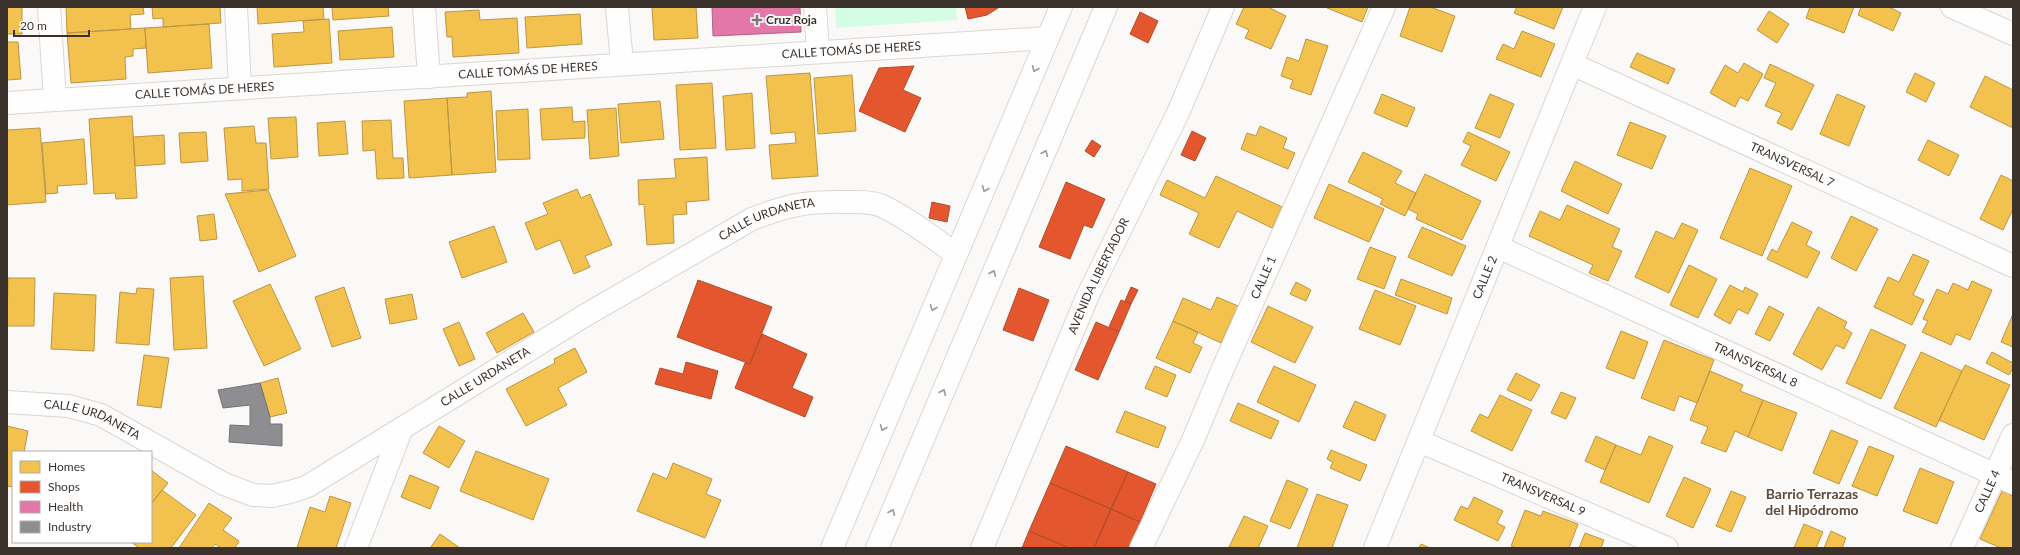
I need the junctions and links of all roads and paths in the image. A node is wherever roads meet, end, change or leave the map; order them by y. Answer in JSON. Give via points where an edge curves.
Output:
{"nodes":[{"id":1,"x":49,"y":7,"type":"edge"},
{"id":2,"x":236,"y":7,"type":"edge"},
{"id":3,"x":424,"y":7,"type":"edge"},
{"id":4,"x":617,"y":7,"type":"edge"},
{"id":5,"x":815,"y":7,"type":"edge"},
{"id":6,"x":1061,"y":7,"type":"edge"},
{"id":7,"x":1106,"y":7,"type":"edge"},
{"id":8,"x":1224,"y":7,"type":"edge"},
{"id":9,"x":1384,"y":7,"type":"edge"},
{"id":10,"x":1595,"y":7,"type":"edge"},
{"id":11,"x":1952,"y":7,"type":"edge"},
{"id":12,"x":2013,"y":34,"type":"edge"},
{"id":13,"x":1048,"y":38,"type":"junction"},
{"id":14,"x":818,"y":51,"type":"junction"},
{"id":15,"x":622,"y":64,"type":"junction"},
{"id":16,"x":1572,"y":64,"type":"junction"},
{"id":17,"x":429,"y":77,"type":"junction"},
{"id":18,"x":240,"y":88,"type":"junction"},
{"id":19,"x":55,"y":100,"type":"junction"},
{"id":20,"x":7,"y":103,"type":"edge"},
{"id":21,"x":1498,"y":247,"type":"junction"},
{"id":22,"x":956,"y":254,"type":"junction"},
{"id":23,"x":2013,"y":266,"type":"edge"},
{"id":24,"x":7,"y":402,"type":"edge"},
{"id":25,"x":402,"y":428,"type":"junction"},
{"id":26,"x":2013,"y":435,"type":"edge"},
{"id":27,"x":1420,"y":441,"type":"junction"},
{"id":28,"x":2004,"y":478,"type":"edge"},
{"id":29,"x":356,"y":548,"type":"edge"},
{"id":30,"x":832,"y":548,"type":"edge"},
{"id":31,"x":877,"y":548,"type":"edge"},
{"id":32,"x":982,"y":548,"type":"edge"},
{"id":33,"x":1141,"y":548,"type":"edge"},
{"id":34,"x":1375,"y":548,"type":"edge"},
{"id":35,"x":1667,"y":548,"type":"edge"},
{"id":36,"x":1962,"y":548,"type":"edge"}],
"edges":[{"from":1,"to":19,"type":"street"},
{"from":2,"to":18,"type":"street"},
{"from":3,"to":17,"type":"street"},
{"from":4,"to":15,"type":"street"},
{"from":5,"to":14,"type":"street"},
{"from":6,"to":13,"type":"street"},
{"from":31,"to":7,"type":"street","one_way":true},
{"from":8,"to":32,"type":"street","name":"AVENIDA LIBERTADOR","via":[[1178,114],[1088,294]]},
{"from":9,"to":33,"type":"street","name":"CALLE 1","via":[[1193,440]]},
{"from":10,"to":16,"type":"street","name":"CALLE 2"},
{"from":11,"to":12,"type":"street"},
{"from":13,"to":14,"type":"street","name":"CALLE TOMÁS DE HERES"},
{"from":13,"to":22,"type":"street","one_way":true},
{"from":14,"to":15,"type":"street","name":"CALLE TOMÁS DE HERES"},
{"from":15,"to":17,"type":"street","name":"CALLE TOMÁS DE HERES"},
{"from":16,"to":21,"type":"street","name":"CALLE 2"},
{"from":16,"to":23,"type":"street","name":"TRANSVERSAL 7"},
{"from":17,"to":18,"type":"street","name":"CALLE TOMÁS DE HERES"},
{"from":18,"to":19,"type":"street","name":"CALLE TOMÁS DE HERES"},
{"from":19,"to":20,"type":"street","name":"CALLE TOMÁS DE HERES"},
{"from":21,"to":27,"type":"street","name":"CALLE 2"},
{"from":21,"to":28,"type":"street","name":"TRANSVERSAL 8"},
{"from":22,"to":25,"type":"street","name":"CALLE URDANETA","via":[[897,214],[867,202],[799,203],[779,209],[752,219],[591,312]]},
{"from":22,"to":30,"type":"street","one_way":true},
{"from":24,"to":25,"type":"street","name":"CALLE URDANETA","via":[[69,406],[101,415],[224,484],[253,495],[272,496],[308,486]]},
{"from":25,"to":29,"type":"street"},
{"from":26,"to":28,"type":"street","name":"CALLE 4"},
{"from":27,"to":34,"type":"street","name":"CALLE 2"},
{"from":27,"to":35,"type":"street","name":"TRANSVERSAL 9"},
{"from":28,"to":36,"type":"street","name":"CALLE 4"}]}
